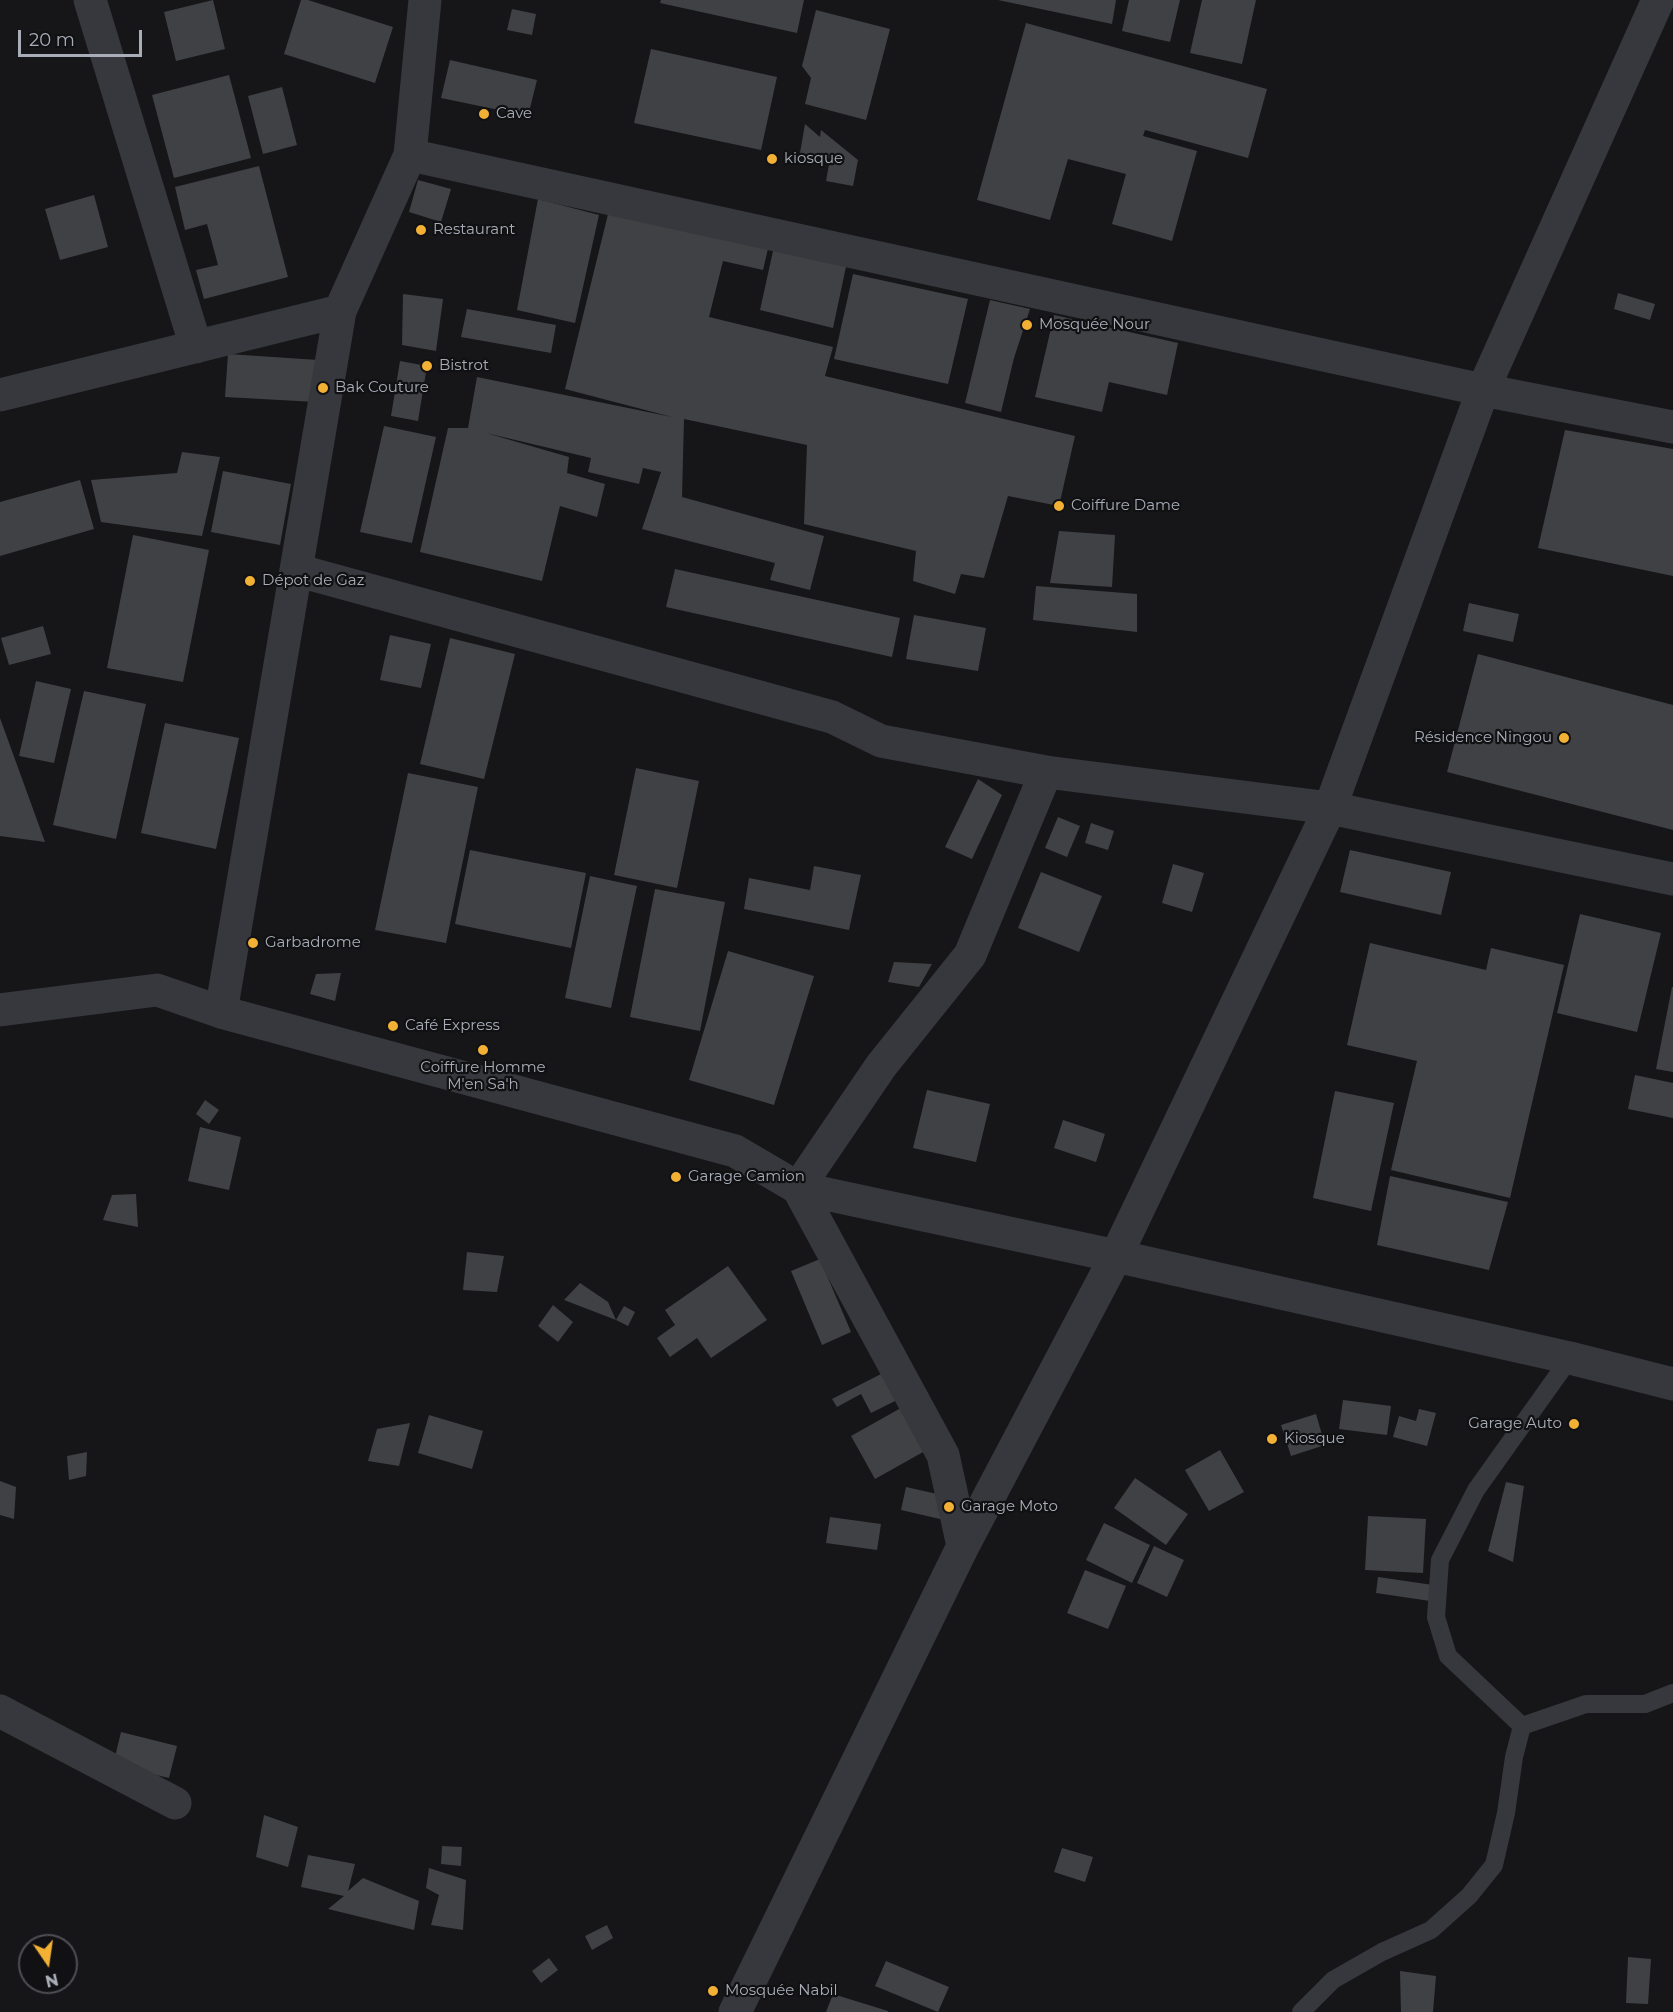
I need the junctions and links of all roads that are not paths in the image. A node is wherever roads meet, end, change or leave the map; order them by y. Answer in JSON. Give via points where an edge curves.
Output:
{"nodes":[{"id":1,"x":90,"y":0,"type":"edge"},
{"id":2,"x":425,"y":0,"type":"edge"},
{"id":3,"x":1658,"y":0,"type":"edge"},
{"id":4,"x":410,"y":155,"type":"junction"},
{"id":5,"x":340,"y":311,"type":"junction"},
{"id":6,"x":196,"y":347,"type":"junction"},
{"id":7,"x":1483,"y":390,"type":"junction"},
{"id":8,"x":0,"y":395,"type":"edge"},
{"id":9,"x":1673,"y":427,"type":"edge"},
{"id":10,"x":296,"y":570,"type":"junction"},
{"id":11,"x":1046,"y":772,"type":"junction"},
{"id":12,"x":1330,"y":808,"type":"junction"},
{"id":13,"x":1673,"y":879,"type":"edge"},
{"id":14,"x":0,"y":1010,"type":"edge"},
{"id":15,"x":221,"y":1012,"type":"junction"},
{"id":16,"x":798,"y":1188,"type":"junction"},
{"id":17,"x":1116,"y":1256,"type":"junction"},
{"id":18,"x":1570,"y":1359,"type":"junction"},
{"id":19,"x":1673,"y":1384,"type":"edge"},
{"id":20,"x":963,"y":1546,"type":"junction"},
{"id":21,"x":1673,"y":1693,"type":"edge"},
{"id":22,"x":0,"y":1711,"type":"edge"},
{"id":23,"x":1522,"y":1726,"type":"junction"},
{"id":24,"x":175,"y":1803,"type":"dead end"},
{"id":25,"x":735,"y":2012,"type":"edge"},
{"id":26,"x":1301,"y":2012,"type":"edge"}],
"edges":[{"from":1,"to":6,"type":"street"},
{"from":2,"to":4,"type":"street"},
{"from":3,"to":7,"type":"street"},
{"from":4,"to":5,"type":"street"},
{"from":4,"to":7,"type":"street"},
{"from":5,"to":6,"type":"street"},
{"from":5,"to":10,"type":"street"},
{"from":6,"to":8,"type":"street"},
{"from":7,"to":9,"type":"street"},
{"from":7,"to":12,"type":"street"},
{"from":10,"to":11,"type":"street","via":[[832,717],[881,741]]},
{"from":10,"to":15,"type":"street"},
{"from":11,"to":12,"type":"street"},
{"from":11,"to":16,"type":"street","via":[[970,955],[881,1066]]},
{"from":12,"to":13,"type":"street"},
{"from":12,"to":17,"type":"street"},
{"from":14,"to":15,"type":"street","via":[[157,990]]},
{"from":15,"to":16,"type":"street","via":[[735,1151]]},
{"from":16,"to":17,"type":"street"},
{"from":16,"to":20,"type":"street","via":[[943,1455]]},
{"from":17,"to":18,"type":"street"},
{"from":17,"to":20,"type":"street"},
{"from":18,"to":19,"type":"street"},
{"from":18,"to":23,"type":"lane","via":[[1476,1490],[1440,1560],[1436,1617],[1448,1656]]},
{"from":20,"to":25,"type":"street"},
{"from":21,"to":23,"type":"lane","via":[[1645,1704],[1586,1704]]},
{"from":22,"to":24,"type":"street"},
{"from":23,"to":26,"type":"lane","via":[[1494,1865],[1469,1896],[1431,1930],[1333,1980]]}]}
